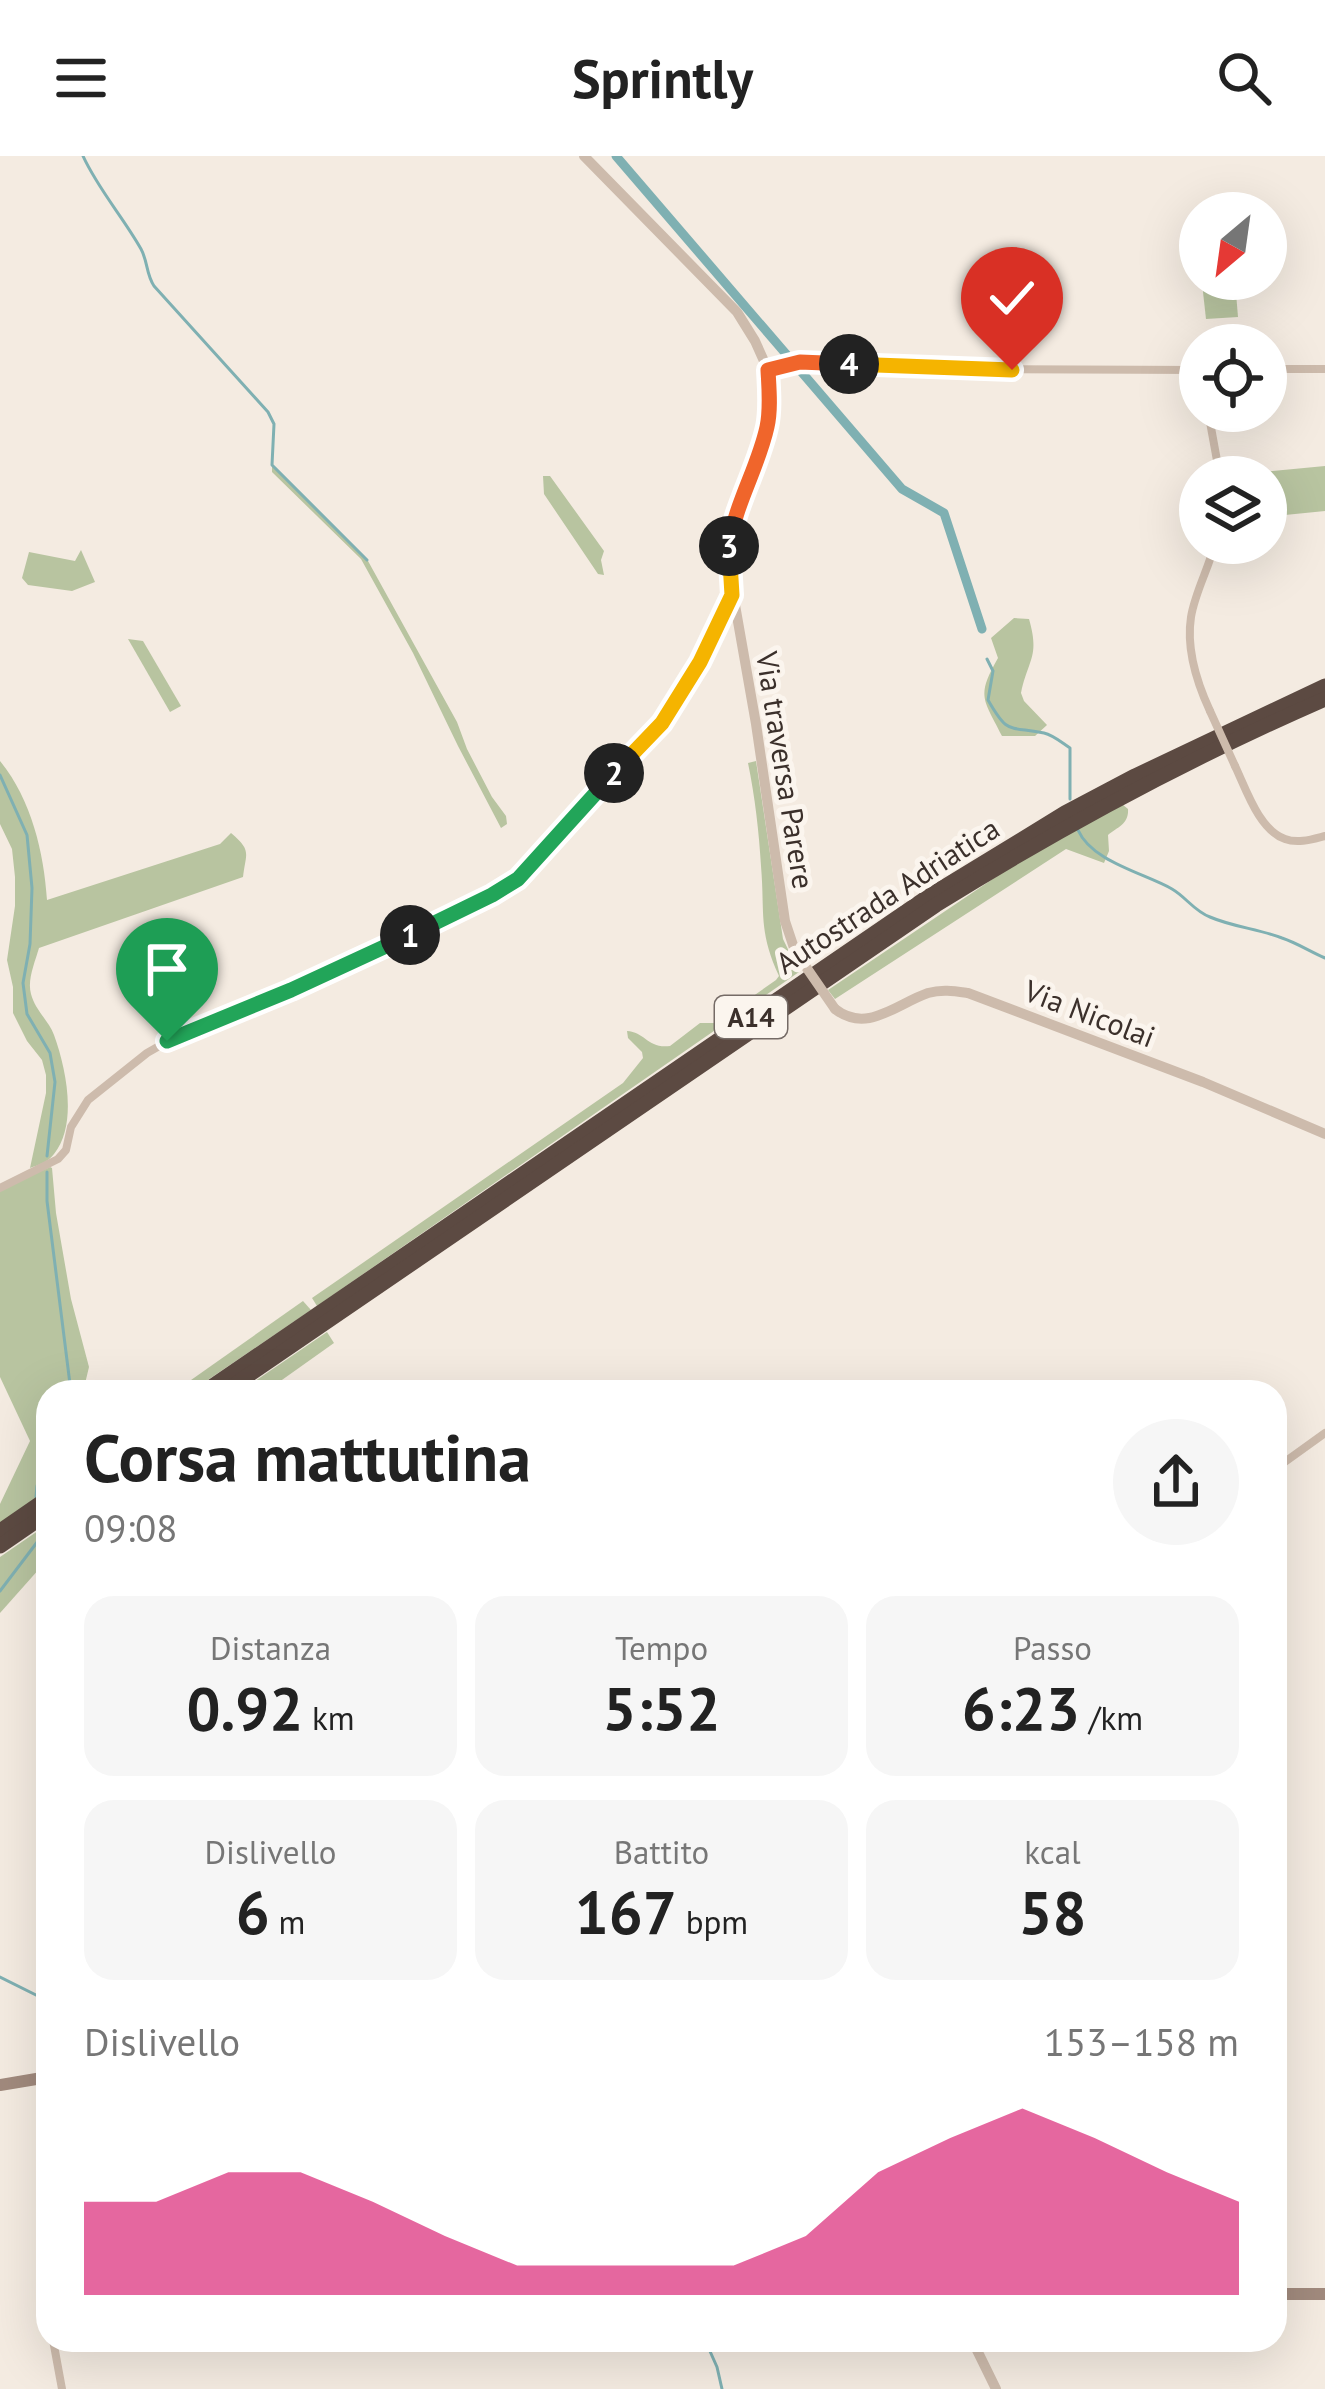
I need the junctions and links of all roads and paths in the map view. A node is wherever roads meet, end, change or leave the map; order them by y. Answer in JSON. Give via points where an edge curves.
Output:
{"nodes":[{"id":1,"x":584,"y":156,"type":"edge"},
{"id":2,"x":1287,"y":369,"type":"edge"},
{"id":3,"x":1325,"y":369,"type":"edge"},
{"id":4,"x":768,"y":370,"type":"junction"},
{"id":5,"x":1179,"y":370,"type":"edge"},
{"id":6,"x":1208,"y":564,"type":"edge"},
{"id":7,"x":732,"y":595,"type":"junction"},
{"id":8,"x":1325,"y":686,"type":"edge"},
{"id":9,"x":1325,"y":699,"type":"edge"},
{"id":10,"x":1325,"y":836,"type":"edge"},
{"id":11,"x":835,"y":1009,"type":"joint"},
{"id":12,"x":1325,"y":1134,"type":"edge"},
{"id":13,"x":0,"y":1188,"type":"edge"},
{"id":14,"x":221,"y":1380,"type":"edge"},
{"id":15,"x":242,"y":1380,"type":"edge"},
{"id":16,"x":1325,"y":1433,"type":"edge"},
{"id":17,"x":1287,"y":1460,"type":"edge"},
{"id":18,"x":36,"y":1506,"type":"edge"},
{"id":19,"x":36,"y":1521,"type":"edge"},
{"id":20,"x":0,"y":1531,"type":"edge"},
{"id":21,"x":0,"y":1546,"type":"edge"},
{"id":22,"x":36,"y":2079,"type":"edge"},
{"id":23,"x":0,"y":2085,"type":"edge"},
{"id":24,"x":1287,"y":2294,"type":"edge"},
{"id":25,"x":1325,"y":2294,"type":"edge"},
{"id":26,"x":55,"y":2352,"type":"edge"},
{"id":27,"x":978,"y":2352,"type":"edge"},
{"id":28,"x":62,"y":2389,"type":"edge"},
{"id":29,"x":995,"y":2389,"type":"edge"}],
"edges":[{"from":1,"to":4,"type":"street","name":"Via traversa Parere","via":[[737,312]]},
{"from":2,"to":3,"type":"street"},
{"from":4,"to":5,"type":"street","via":[[800,362]]},
{"from":4,"to":7,"type":"street","name":"Via traversa Parere","via":[[767,427],[731,532]]},
{"from":6,"to":10,"type":"street","bridge":true,"via":[[1191,618],[1198,685],[1263,820],[1288,841]]},
{"from":7,"to":11,"type":"street","name":"Via traversa Parere","bridge":true,"via":[[785,921],[795,951]]},
{"from":7,"to":13,"type":"street","name":"Via traversa Parere","via":[[676,705],[518,879],[167,1041],[88,1100],[58,1159]]},
{"from":8,"to":14,"type":"highway","name":"Autostrada Adriatica","number":"A14","via":[[1065,813],[926,898]]},
{"from":9,"to":15,"type":"highway","name":"Autostrada Adriatica","number":"A14","via":[[1143,785],[936,905]]},
{"from":11,"to":12,"type":"street","name":"Via Nicolai","via":[[867,1020],[932,992],[968,993]]},
{"from":16,"to":17,"type":"street"},
{"from":18,"to":20,"type":"highway"},
{"from":19,"to":21,"type":"highway"},
{"from":22,"to":23,"type":"main road"},
{"from":24,"to":25,"type":"main road"},
{"from":26,"to":28,"type":"street"},
{"from":27,"to":29,"type":"street"}]}
